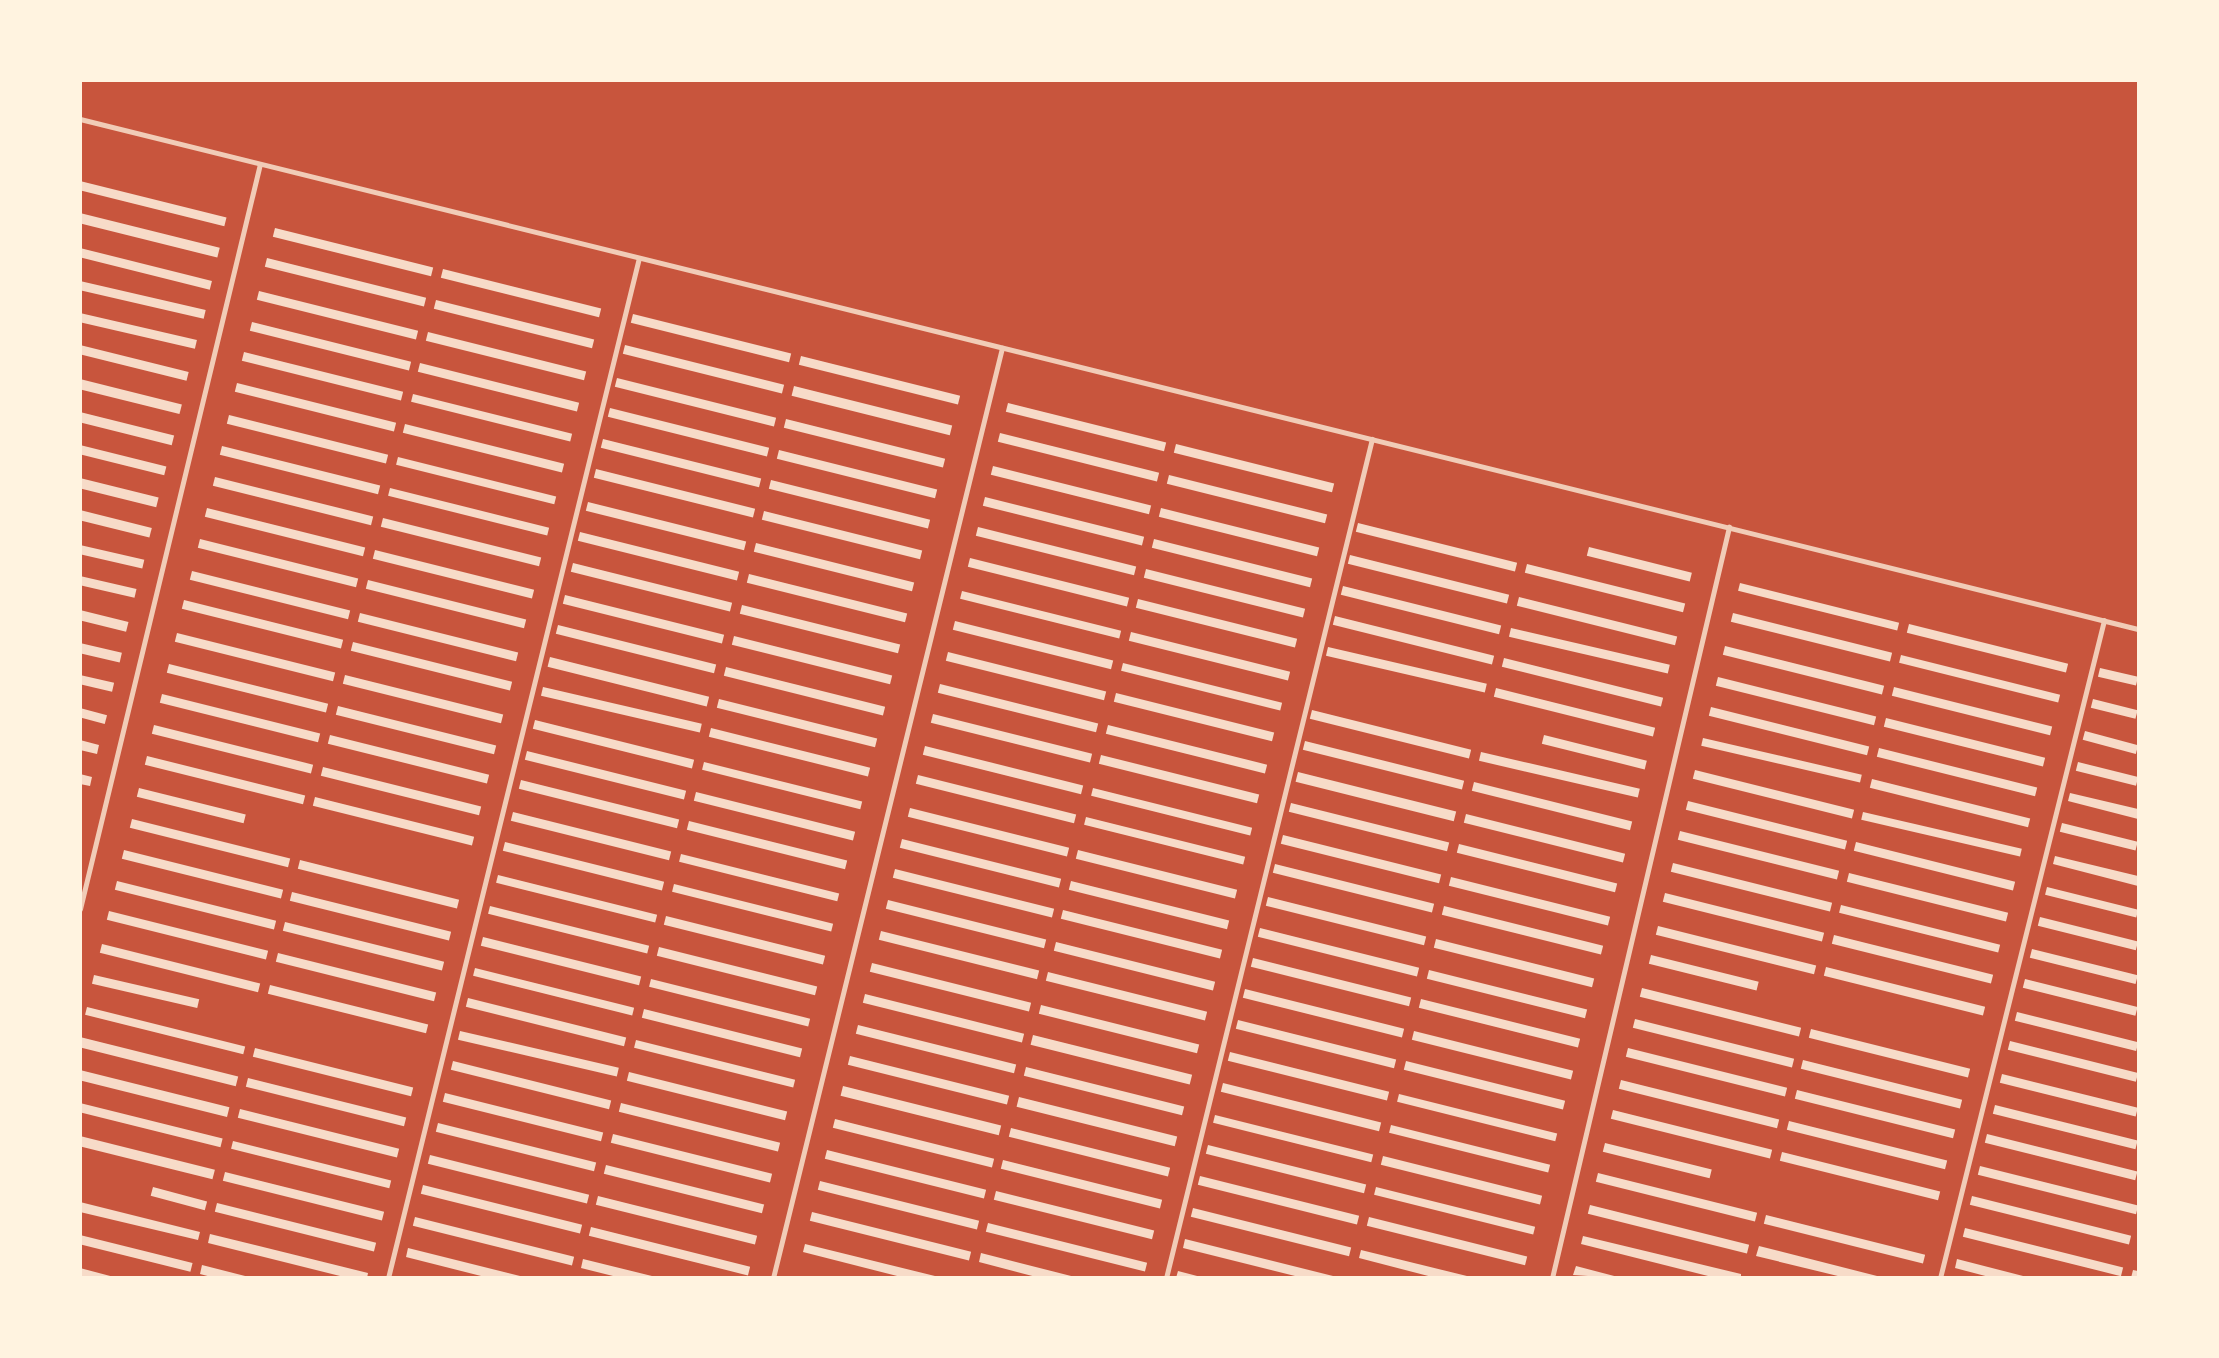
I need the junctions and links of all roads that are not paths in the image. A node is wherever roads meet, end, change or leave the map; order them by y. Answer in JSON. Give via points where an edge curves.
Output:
{"nodes":[{"id":1,"x":80,"y":119,"type":"edge"},
{"id":2,"x":260,"y":164,"type":"junction"},
{"id":3,"x":639,"y":258,"type":"junction"},
{"id":4,"x":1002,"y":348,"type":"junction"},
{"id":5,"x":1372,"y":439,"type":"junction"},
{"id":6,"x":1729,"y":527,"type":"junction"},
{"id":7,"x":2104,"y":620,"type":"junction"},
{"id":8,"x":2138,"y":629,"type":"edge"},
{"id":9,"x":80,"y":908,"type":"edge"},
{"id":10,"x":388,"y":1278,"type":"edge"},
{"id":11,"x":773,"y":1278,"type":"edge"},
{"id":12,"x":1166,"y":1278,"type":"edge"},
{"id":13,"x":1552,"y":1278,"type":"edge"},
{"id":14,"x":1940,"y":1278,"type":"edge"}],
"edges":[{"from":1,"to":2,"type":"lane"},
{"from":2,"to":3,"type":"lane"},
{"from":2,"to":9,"type":"lane"},
{"from":3,"to":4,"type":"lane"},
{"from":3,"to":10,"type":"lane"},
{"from":4,"to":5,"type":"lane"},
{"from":4,"to":11,"type":"lane"},
{"from":5,"to":6,"type":"lane"},
{"from":5,"to":12,"type":"lane"},
{"from":6,"to":7,"type":"lane"},
{"from":6,"to":13,"type":"lane"},
{"from":7,"to":8,"type":"lane"},
{"from":7,"to":14,"type":"lane"}]}
